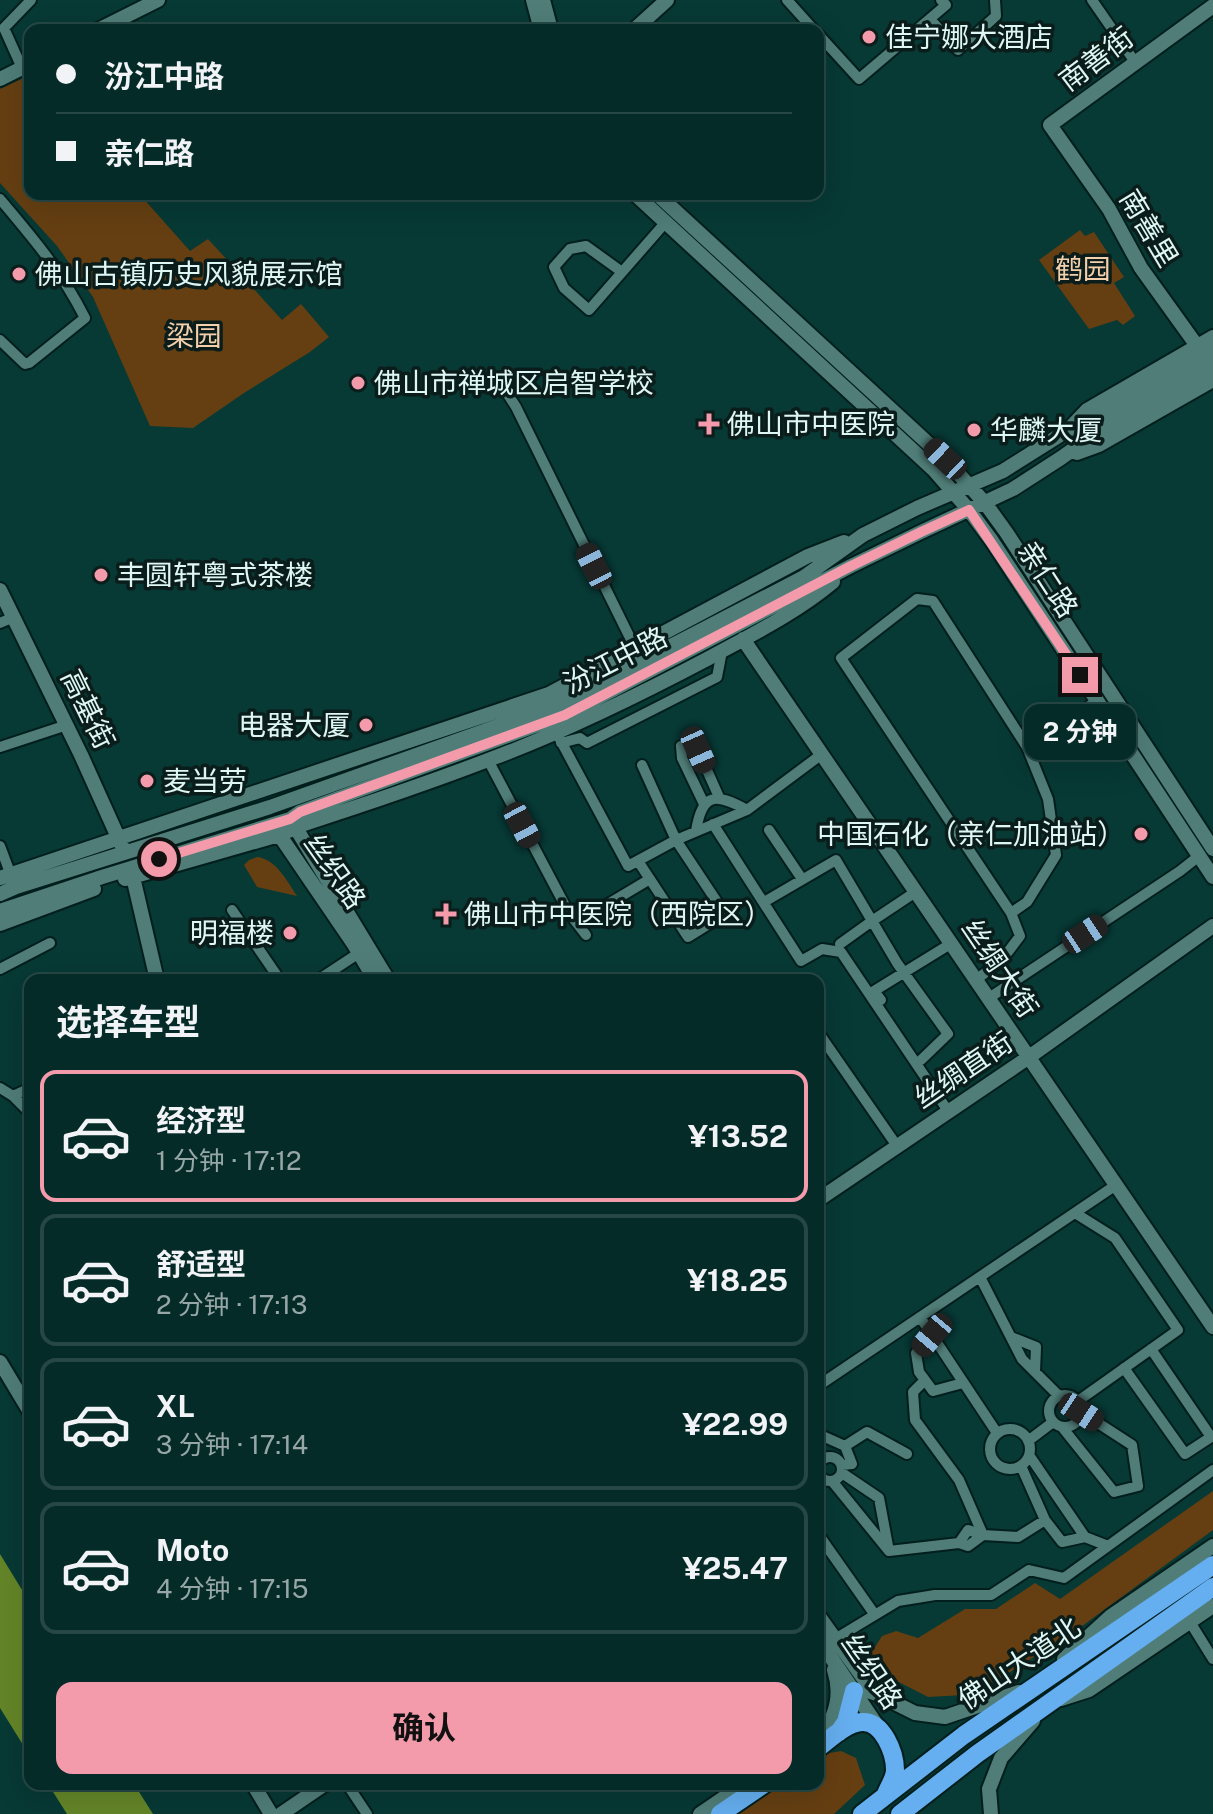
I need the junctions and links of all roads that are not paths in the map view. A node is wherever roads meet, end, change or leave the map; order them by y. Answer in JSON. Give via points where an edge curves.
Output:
{"nodes":[{"id":1,"x":31,"y":0,"type":"edge"},
{"id":2,"x":158,"y":0,"type":"edge"},
{"id":3,"x":533,"y":0,"type":"edge"},
{"id":4,"x":543,"y":0,"type":"edge"},
{"id":5,"x":667,"y":0,"type":"edge"},
{"id":6,"x":676,"y":0,"type":"edge"},
{"id":7,"x":787,"y":0,"type":"edge"},
{"id":8,"x":941,"y":0,"type":"edge"},
{"id":9,"x":995,"y":0,"type":"edge"},
{"id":10,"x":1092,"y":0,"type":"edge"},
{"id":11,"x":1213,"y":6,"type":"edge"},
{"id":12,"x":930,"y":19,"type":"junction"},
{"id":13,"x":110,"y":24,"type":"edge"},
{"id":14,"x":539,"y":24,"type":"edge"},
{"id":15,"x":549,"y":24,"type":"edge"},
{"id":16,"x":641,"y":24,"type":"edge"},
{"id":17,"x":651,"y":24,"type":"edge"},
{"id":18,"x":809,"y":24,"type":"edge"},
{"id":19,"x":824,"y":41,"type":"edge"},
{"id":20,"x":1135,"y":62,"type":"junction"},
{"id":21,"x":24,"y":63,"type":"edge"},
{"id":22,"x":24,"y":67,"type":"edge"},
{"id":23,"x":0,"y":79,"type":"edge"},
{"id":24,"x":1050,"y":125,"type":"joint"},
{"id":25,"x":0,"y":199,"type":"edge"},
{"id":26,"x":641,"y":200,"type":"edge"},
{"id":27,"x":664,"y":200,"type":"edge"},
{"id":28,"x":665,"y":223,"type":"junction"},
{"id":29,"x":622,"y":272,"type":"junction"},
{"id":30,"x":1213,"y":337,"type":"edge"},
{"id":31,"x":0,"y":340,"type":"edge"},
{"id":32,"x":1207,"y":356,"type":"edge"},
{"id":33,"x":498,"y":379,"type":"dead end"},
{"id":34,"x":1213,"y":380,"type":"edge"},
{"id":35,"x":1061,"y":458,"type":"junction"},
{"id":36,"x":970,"y":485,"type":"junction"},
{"id":37,"x":954,"y":492,"type":"junction"},
{"id":38,"x":985,"y":503,"type":"junction"},
{"id":39,"x":969,"y":510,"type":"junction"},
{"id":40,"x":863,"y":535,"type":"junction"},
{"id":41,"x":851,"y":566,"type":"junction"},
{"id":42,"x":0,"y":590,"type":"edge"},
{"id":43,"x":7,"y":620,"type":"edge"},
{"id":44,"x":743,"y":639,"type":"junction"},
{"id":45,"x":636,"y":650,"type":"junction"},
{"id":46,"x":722,"y":651,"type":"junction"},
{"id":47,"x":1097,"y":701,"type":"junction"},
{"id":48,"x":67,"y":725,"type":"junction"},
{"id":49,"x":559,"y":737,"type":"junction"},
{"id":50,"x":0,"y":747,"type":"edge"},
{"id":51,"x":1027,"y":747,"type":"junction"},
{"id":52,"x":822,"y":754,"type":"junction"},
{"id":53,"x":488,"y":760,"type":"junction"},
{"id":54,"x":642,"y":765,"type":"dead end"},
{"id":55,"x":719,"y":797,"type":"junction"},
{"id":56,"x":704,"y":804,"type":"junction"},
{"id":57,"x":270,"y":807,"type":"junction"},
{"id":58,"x":747,"y":810,"type":"junction"},
{"id":59,"x":298,"y":821,"type":"junction"},
{"id":60,"x":713,"y":824,"type":"junction"},
{"id":61,"x":276,"y":829,"type":"junction"},
{"id":62,"x":769,"y":830,"type":"dead end"},
{"id":63,"x":696,"y":831,"type":"junction"},
{"id":64,"x":676,"y":840,"type":"junction"},
{"id":65,"x":0,"y":846,"type":"edge"},
{"id":66,"x":122,"y":846,"type":"junction"},
{"id":67,"x":1213,"y":849,"type":"edge"},
{"id":68,"x":1199,"y":856,"type":"junction"},
{"id":69,"x":638,"y":861,"type":"junction"},
{"id":70,"x":133,"y":877,"type":"junction"},
{"id":71,"x":1213,"y":877,"type":"edge"},
{"id":72,"x":650,"y":879,"type":"junction"},
{"id":73,"x":802,"y":879,"type":"junction"},
{"id":74,"x":9,"y":880,"type":"edge"},
{"id":75,"x":917,"y":891,"type":"junction"},
{"id":76,"x":0,"y":894,"type":"edge"},
{"id":77,"x":764,"y":902,"type":"junction"},
{"id":78,"x":232,"y":910,"type":"dead end"},
{"id":79,"x":598,"y":910,"type":"dead end"},
{"id":80,"x":0,"y":911,"type":"edge"},
{"id":81,"x":1011,"y":913,"type":"junction"},
{"id":82,"x":872,"y":921,"type":"junction"},
{"id":83,"x":0,"y":924,"type":"edge"},
{"id":84,"x":1213,"y":926,"type":"edge"},
{"id":85,"x":586,"y":935,"type":"dead end"},
{"id":86,"x":50,"y":943,"type":"dead end"},
{"id":87,"x":952,"y":943,"type":"junction"},
{"id":88,"x":840,"y":944,"type":"dead end"},
{"id":89,"x":359,"y":953,"type":"junction"},
{"id":90,"x":0,"y":969,"type":"edge"},
{"id":91,"x":903,"y":972,"type":"junction"},
{"id":92,"x":156,"y":974,"type":"edge"},
{"id":93,"x":276,"y":974,"type":"edge"},
{"id":94,"x":327,"y":974,"type":"edge"},
{"id":95,"x":371,"y":974,"type":"edge"},
{"id":96,"x":385,"y":974,"type":"edge"},
{"id":97,"x":394,"y":974,"type":"edge"},
{"id":98,"x":977,"y":979,"type":"junction"},
{"id":99,"x":989,"y":998,"type":"junction"},
{"id":100,"x":824,"y":1041,"type":"edge"},
{"id":101,"x":1029,"y":1057,"type":"junction"},
{"id":102,"x":921,"y":1060,"type":"junction"},
{"id":103,"x":937,"y":1085,"type":"dead end"},
{"id":104,"x":0,"y":1088,"type":"edge"},
{"id":105,"x":24,"y":1091,"type":"edge"},
{"id":106,"x":13,"y":1096,"type":"junction"},
{"id":107,"x":24,"y":1107,"type":"edge"},
{"id":108,"x":948,"y":1111,"type":"junction"},
{"id":109,"x":897,"y":1146,"type":"junction"},
{"id":110,"x":1116,"y":1185,"type":"junction"},
{"id":111,"x":824,"y":1196,"type":"edge"},
{"id":112,"x":1075,"y":1213,"type":"junction"},
{"id":113,"x":980,"y":1277,"type":"junction"},
{"id":114,"x":920,"y":1317,"type":"junction"},
{"id":115,"x":1213,"y":1327,"type":"edge"},
{"id":116,"x":932,"y":1335,"type":"junction"},
{"id":117,"x":1011,"y":1337,"type":"junction"},
{"id":118,"x":1151,"y":1349,"type":"junction"},
{"id":119,"x":0,"y":1362,"type":"edge"},
{"id":120,"x":1124,"y":1368,"type":"junction"},
{"id":121,"x":1035,"y":1372,"type":"junction"},
{"id":122,"x":925,"y":1380,"type":"junction"},
{"id":123,"x":824,"y":1382,"type":"edge"},
{"id":124,"x":963,"y":1383,"type":"junction"},
{"id":125,"x":1059,"y":1396,"type":"junction"},
{"id":126,"x":24,"y":1402,"type":"edge"},
{"id":127,"x":1079,"y":1407,"type":"junction"},
{"id":128,"x":1057,"y":1425,"type":"junction"},
{"id":129,"x":997,"y":1433,"type":"junction"},
{"id":130,"x":824,"y":1437,"type":"edge"},
{"id":131,"x":1028,"y":1441,"type":"junction"},
{"id":132,"x":845,"y":1446,"type":"junction"},
{"id":133,"x":907,"y":1454,"type":"dead end"},
{"id":134,"x":1029,"y":1455,"type":"junction"},
{"id":135,"x":824,"y":1458,"type":"edge"},
{"id":136,"x":1021,"y":1466,"type":"junction"},
{"id":137,"x":842,"y":1469,"type":"junction"},
{"id":138,"x":1213,"y":1470,"type":"edge"},
{"id":139,"x":824,"y":1477,"type":"edge"},
{"id":140,"x":824,"y":1479,"type":"edge"},
{"id":141,"x":1045,"y":1520,"type":"junction"},
{"id":142,"x":983,"y":1535,"type":"junction"},
{"id":143,"x":1085,"y":1537,"type":"junction"},
{"id":144,"x":824,"y":1543,"type":"edge"},
{"id":145,"x":1108,"y":1546,"type":"junction"},
{"id":146,"x":1213,"y":1546,"type":"edge"},
{"id":147,"x":889,"y":1551,"type":"junction"},
{"id":148,"x":1213,"y":1565,"type":"edge"},
{"id":149,"x":1213,"y":1587,"type":"edge"},
{"id":150,"x":1213,"y":1606,"type":"edge"},
{"id":151,"x":875,"y":1615,"type":"junction"},
{"id":152,"x":1190,"y":1622,"type":"junction"},
{"id":153,"x":826,"y":1643,"type":"edge"},
{"id":154,"x":1213,"y":1659,"type":"edge"},
{"id":155,"x":1034,"y":1687,"type":"junction"},
{"id":156,"x":854,"y":1691,"type":"junction"},
{"id":157,"x":877,"y":1694,"type":"junction"},
{"id":158,"x":1047,"y":1703,"type":"junction"},
{"id":159,"x":829,"y":1729,"type":"edge"},
{"id":160,"x":883,"y":1734,"type":"junction"},
{"id":161,"x":257,"y":1790,"type":"edge"},
{"id":162,"x":316,"y":1790,"type":"edge"},
{"id":163,"x":351,"y":1790,"type":"edge"},
{"id":164,"x":735,"y":1790,"type":"edge"},
{"id":165,"x":755,"y":1790,"type":"edge"},
{"id":166,"x":885,"y":1796,"type":"junction"},
{"id":167,"x":271,"y":1814,"type":"edge"},
{"id":168,"x":281,"y":1814,"type":"edge"},
{"id":169,"x":367,"y":1814,"type":"edge"},
{"id":170,"x":700,"y":1814,"type":"edge"},
{"id":171,"x":720,"y":1814,"type":"edge"},
{"id":172,"x":862,"y":1814,"type":"edge"},
{"id":173,"x":900,"y":1814,"type":"edge"},
{"id":174,"x":991,"y":1814,"type":"edge"}],
"edges":[{"from":1,"to":21,"type":"street","via":[[4,28]]},
{"from":2,"to":13,"type":"main road"},
{"from":3,"to":14,"type":"main road"},
{"from":4,"to":15,"type":"main road"},
{"from":5,"to":16,"type":"main road"},
{"from":6,"to":17,"type":"main road"},
{"from":7,"to":18,"type":"street"},
{"from":8,"to":12,"type":"street","via":[[946,5]]},
{"from":9,"to":12,"type":"street","via":[[996,16],[958,50]]},
{"from":10,"to":20,"type":"street"},
{"from":11,"to":20,"type":"main road","name":"南善街"},
{"from":12,"to":19,"type":"street","via":[[859,79]]},
{"from":20,"to":24,"type":"main road","name":"南善街"},
{"from":22,"to":23,"type":"main road"},
{"from":24,"to":32,"type":"main road","name":"南善里","via":[[1109,209],[1141,268]]},
{"from":25,"to":31,"type":"street","via":[[53,264],[85,318],[29,363]]},
{"from":26,"to":28,"type":"main road"},
{"from":27,"to":36,"type":"main road"},
{"from":28,"to":29,"type":"street"},
{"from":28,"to":37,"type":"main road"},
{"from":29,"to":29,"type":"street","via":[[589,310],[564,288],[554,267],[570,249],[586,246]]},
{"from":30,"to":32,"type":"main road"},
{"from":32,"to":35,"type":"main road","name":"汾江中路"},
{"from":32,"to":36,"type":"main road","name":"汾江中路"},
{"from":33,"to":45,"type":"street"},
{"from":34,"to":35,"type":"main road","via":[[1099,445]]},
{"from":35,"to":38,"type":"main road","name":"汾江中路"},
{"from":36,"to":37,"type":"main road","name":"汾江中路"},
{"from":36,"to":38,"type":"main road","name":"亲仁路"},
{"from":37,"to":39,"type":"main road","name":"亲仁路"},
{"from":37,"to":40,"type":"main road","name":"汾江中路"},
{"from":38,"to":39,"type":"main road","name":"汾江中路"},
{"from":38,"to":67,"type":"main road","name":"亲仁路"},
{"from":39,"to":41,"type":"main road","name":"汾江中路"},
{"from":39,"to":47,"type":"main road","name":"亲仁路"},
{"from":40,"to":45,"type":"main road","via":[[808,556]]},
{"from":40,"to":57,"type":"main road","name":"汾江中路","via":[[804,577],[557,705]]},
{"from":41,"to":44,"type":"main road","via":[[816,596]]},
{"from":41,"to":59,"type":"main road","name":"汾江中路","via":[[565,715]]},
{"from":42,"to":43,"type":"main road","name":"高基街"},
{"from":43,"to":48,"type":"main road","name":"高基街"},
{"from":44,"to":46,"type":"main road"},
{"from":44,"to":52,"type":"main road","name":"丝绸大街"},
{"from":45,"to":66,"type":"main road","via":[[549,694]]},
{"from":46,"to":49,"type":"main road"},
{"from":46,"to":49,"type":"street","via":[[717,677],[587,743]]},
{"from":47,"to":51,"type":"street"},
{"from":47,"to":68,"type":"main road","name":"亲仁路"},
{"from":48,"to":50,"type":"street"},
{"from":48,"to":66,"type":"main road","name":"高基街"},
{"from":49,"to":53,"type":"main road"},
{"from":49,"to":69,"type":"street","via":[[628,866]]},
{"from":51,"to":81,"type":"street","via":[[1048,799],[1056,855],[1027,902]]},
{"from":51,"to":81,"type":"street","via":[[933,601],[917,599],[841,658]]},
{"from":52,"to":58,"type":"street"},
{"from":52,"to":75,"type":"main road","name":"丝绸大街"},
{"from":53,"to":59,"type":"main road"},
{"from":53,"to":85,"type":"street","via":[[569,913]]},
{"from":54,"to":64,"type":"street"},
{"from":55,"to":56,"type":"street"},
{"from":55,"to":56,"type":"street","via":[[698,750],[689,743],[681,746]]},
{"from":55,"to":58,"type":"street"},
{"from":56,"to":63,"type":"street"},
{"from":57,"to":59,"type":"main road","name":"丝织路"},
{"from":57,"to":61,"type":"main road","name":"丝织路"},
{"from":57,"to":66,"type":"main road","name":"汾江中路"},
{"from":58,"to":60,"type":"street"},
{"from":59,"to":61,"type":"main road","name":"汾江中路"},
{"from":59,"to":96,"type":"main road","name":"丝织路"},
{"from":59,"to":97,"type":"main road"},
{"from":60,"to":63,"type":"street"},
{"from":60,"to":77,"type":"street"},
{"from":61,"to":70,"type":"main road"},
{"from":61,"to":80,"type":"main road","name":"汾江中路"},
{"from":61,"to":89,"type":"main road","name":"丝织路"},
{"from":62,"to":73,"type":"street"},
{"from":63,"to":64,"type":"street"},
{"from":64,"to":69,"type":"street"},
{"from":64,"to":72,"type":"street","via":[[725,914],[688,937]]},
{"from":65,"to":74,"type":"street"},
{"from":66,"to":74,"type":"main road"},
{"from":68,"to":71,"type":"main road","name":"亲仁路"},
{"from":68,"to":99,"type":"street"},
{"from":69,"to":72,"type":"street"},
{"from":70,"to":83,"type":"main road"},
{"from":70,"to":92,"type":"main road"},
{"from":72,"to":79,"type":"street"},
{"from":73,"to":77,"type":"street"},
{"from":73,"to":82,"type":"street","via":[[836,860]]},
{"from":74,"to":76,"type":"main road"},
{"from":75,"to":82,"type":"street"},
{"from":75,"to":87,"type":"main road","name":"丝绸大街"},
{"from":77,"to":108,"type":"street","via":[[801,961],[822,949],[841,952]]},
{"from":78,"to":93,"type":"street"},
{"from":81,"to":98,"type":"street","via":[[1020,936],[1001,961]]},
{"from":82,"to":88,"type":"street"},
{"from":82,"to":91,"type":"street"},
{"from":84,"to":101,"type":"main road","name":"丝绸直街"},
{"from":86,"to":90,"type":"street"},
{"from":87,"to":91,"type":"street"},
{"from":87,"to":98,"type":"main road","name":"丝绸大街"},
{"from":89,"to":94,"type":"street"},
{"from":89,"to":95,"type":"main road","name":"丝织路"},
{"from":91,"to":102,"type":"street","via":[[948,1034]]},
{"from":91,"to":102,"type":"street","via":[[874,991]]},
{"from":98,"to":99,"type":"main road","name":"丝绸大街"},
{"from":99,"to":101,"type":"main road","name":"丝绸大街"},
{"from":100,"to":109,"type":"street"},
{"from":101,"to":108,"type":"main road","name":"丝绸直街"},
{"from":101,"to":110,"type":"main road","name":"丝绸大街"},
{"from":102,"to":103,"type":"street"},
{"from":104,"to":106,"type":"street"},
{"from":105,"to":106,"type":"street"},
{"from":106,"to":107,"type":"street"},
{"from":108,"to":109,"type":"main road","name":"丝绸直街"},
{"from":109,"to":111,"type":"main road","name":"丝绸直街"},
{"from":110,"to":112,"type":"street"},
{"from":110,"to":115,"type":"main road","name":"丝绸大街"},
{"from":112,"to":113,"type":"street"},
{"from":112,"to":118,"type":"street","via":[[1115,1238],[1178,1330]]},
{"from":113,"to":114,"type":"street"},
{"from":113,"to":117,"type":"street"},
{"from":114,"to":116,"type":"street"},
{"from":114,"to":123,"type":"street"},
{"from":116,"to":122,"type":"street","via":[[916,1353]]},
{"from":116,"to":124,"type":"street"},
{"from":117,"to":121,"type":"street"},
{"from":117,"to":121,"type":"street","via":[[1036,1347]]},
{"from":118,"to":120,"type":"street"},
{"from":118,"to":120,"type":"street","via":[[1211,1437],[1185,1454]]},
{"from":119,"to":126,"type":"main road"},
{"from":120,"to":127,"type":"street"},
{"from":121,"to":125,"type":"street"},
{"from":122,"to":124,"type":"street","via":[[933,1391]]},
{"from":122,"to":142,"type":"street","via":[[913,1392],[915,1420],[959,1480]]},
{"from":124,"to":129,"type":"street"},
{"from":125,"to":127,"type":"street","via":[[1069,1395]]},
{"from":125,"to":128,"type":"street","via":[[1048,1413]]},
{"from":127,"to":128,"type":"street","via":[[1077,1422]]},
{"from":127,"to":128,"type":"street","via":[[1132,1445],[1138,1486],[1114,1492]]},
{"from":128,"to":131,"type":"street"},
{"from":129,"to":131,"type":"street","via":[[1014,1429]]},
{"from":129,"to":136,"type":"street","via":[[990,1444],[996,1463],[1008,1469]]},
{"from":130,"to":132,"type":"street"},
{"from":131,"to":134,"type":"street"},
{"from":132,"to":133,"type":"street","via":[[867,1432]]},
{"from":132,"to":137,"type":"street","via":[[852,1464]]},
{"from":134,"to":136,"type":"street"},
{"from":134,"to":143,"type":"street"},
{"from":135,"to":137,"type":"street","via":[[833,1457]]},
{"from":136,"to":141,"type":"street"},
{"from":137,"to":139,"type":"street","via":[[840,1477]]},
{"from":137,"to":147,"type":"street","via":[[879,1498]]},
{"from":138,"to":145,"type":"street"},
{"from":140,"to":147,"type":"street"},
{"from":141,"to":142,"type":"street","via":[[1018,1537]]},
{"from":141,"to":143,"type":"street","via":[[1062,1542]]},
{"from":142,"to":147,"type":"street","via":[[968,1530],[959,1543]]},
{"from":143,"to":145,"type":"street"},
{"from":144,"to":151,"type":"street"},
{"from":145,"to":151,"type":"street","via":[[1064,1578],[1029,1570],[991,1595],[915,1598]]},
{"from":146,"to":155,"type":"main road","via":[[1111,1616]]},
{"from":148,"to":155,"type":"highway","name":"佛山大道北"},
{"from":149,"to":158,"type":"highway","name":"佛山大道北"},
{"from":150,"to":152,"type":"main road"},
{"from":151,"to":153,"type":"street"},
{"from":152,"to":154,"type":"street"},
{"from":152,"to":158,"type":"main road","via":[[1089,1690]]},
{"from":153,"to":156,"type":"main road","name":"丝织路","via":[[842,1652]]},
{"from":153,"to":157,"type":"main road"},
{"from":153,"to":159,"type":"main road","via":[[838,1685]]},
{"from":155,"to":157,"type":"main road","via":[[945,1717],[915,1713]]},
{"from":155,"to":166,"type":"highway","name":"佛山大道北"},
{"from":156,"to":157,"type":"main road"},
{"from":156,"to":159,"type":"highway","via":[[846,1722]]},
{"from":156,"to":160,"type":"main road","name":"丝织路"},
{"from":158,"to":173,"type":"highway","name":"佛山大道北"},
{"from":158,"to":174,"type":"main road","via":[[1001,1758],[989,1789]]},
{"from":159,"to":160,"type":"highway","via":[[863,1721]]},
{"from":160,"to":166,"type":"highway","via":[[895,1774]]},
{"from":161,"to":167,"type":"main road"},
{"from":162,"to":168,"type":"main road"},
{"from":163,"to":169,"type":"street"},
{"from":164,"to":170,"type":"main road"},
{"from":165,"to":171,"type":"highway"},
{"from":166,"to":172,"type":"highway","name":"佛山大道北"}]}
